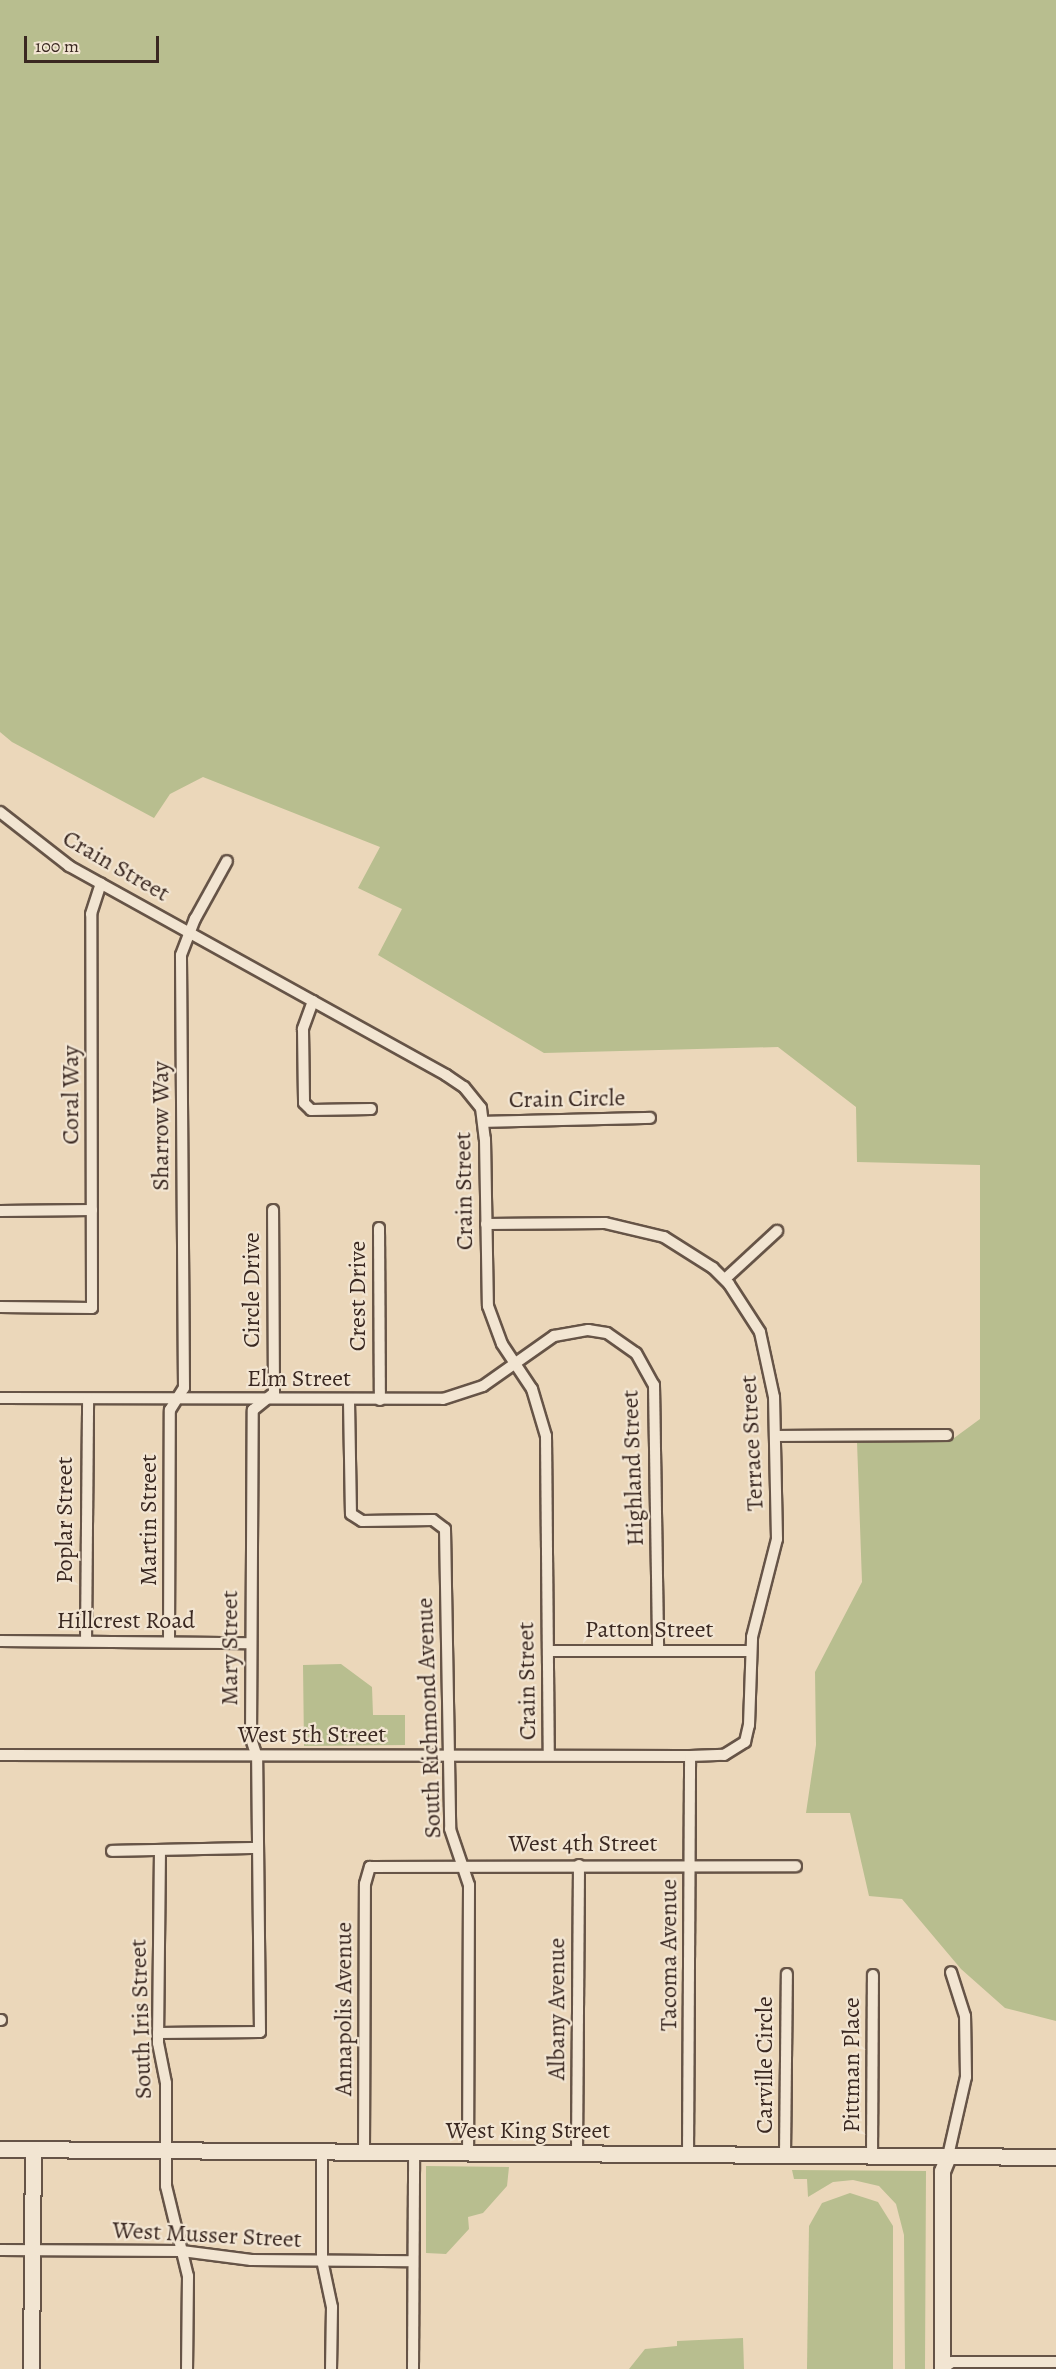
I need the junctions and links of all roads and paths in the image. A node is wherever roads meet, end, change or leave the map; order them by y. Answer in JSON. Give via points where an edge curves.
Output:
{"nodes":[{"id":1,"x":0,"y":812,"type":"edge"},
{"id":2,"x":227,"y":861,"type":"dead end"},
{"id":3,"x":101,"y":884,"type":"junction"},
{"id":4,"x":190,"y":932,"type":"junction"},
{"id":5,"x":313,"y":1001,"type":"junction"},
{"id":6,"x":371,"y":1109,"type":"dead end"},
{"id":7,"x":650,"y":1119,"type":"dead end"},
{"id":8,"x":484,"y":1122,"type":"junction"},
{"id":9,"x":92,"y":1210,"type":"junction"},
{"id":10,"x":273,"y":1210,"type":"dead end"},
{"id":11,"x":0,"y":1211,"type":"edge"},
{"id":12,"x":486,"y":1224,"type":"junction"},
{"id":13,"x":379,"y":1228,"type":"dead end"},
{"id":14,"x":777,"y":1231,"type":"dead end"},
{"id":15,"x":725,"y":1279,"type":"junction"},
{"id":16,"x":0,"y":1307,"type":"edge"},
{"id":17,"x":578,"y":1330,"type":"joint"},
{"id":18,"x":515,"y":1363,"type":"junction"},
{"id":19,"x":0,"y":1398,"type":"edge"},
{"id":20,"x":88,"y":1399,"type":"junction"},
{"id":21,"x":176,"y":1399,"type":"junction"},
{"id":22,"x":263,"y":1400,"type":"junction"},
{"id":23,"x":380,"y":1400,"type":"junction"},
{"id":24,"x":349,"y":1401,"type":"junction"},
{"id":25,"x":947,"y":1435,"type":"dead end"},
{"id":26,"x":777,"y":1436,"type":"junction"},
{"id":27,"x":0,"y":1641,"type":"edge"},
{"id":28,"x":86,"y":1641,"type":"junction"},
{"id":29,"x":169,"y":1642,"type":"junction"},
{"id":30,"x":251,"y":1643,"type":"junction"},
{"id":31,"x":548,"y":1651,"type":"junction"},
{"id":32,"x":658,"y":1651,"type":"junction"},
{"id":33,"x":750,"y":1651,"type":"junction"},
{"id":34,"x":731,"y":1754,"type":"joint"},
{"id":35,"x":0,"y":1755,"type":"edge"},
{"id":36,"x":549,"y":1755,"type":"junction"},
{"id":37,"x":447,"y":1756,"type":"junction"},
{"id":38,"x":690,"y":1756,"type":"junction"},
{"id":39,"x":257,"y":1757,"type":"junction"},
{"id":40,"x":258,"y":1848,"type":"junction"},
{"id":41,"x":160,"y":1850,"type":"junction"},
{"id":42,"x":112,"y":1851,"type":"dead end"},
{"id":43,"x":462,"y":1864,"type":"junction"},
{"id":44,"x":579,"y":1865,"type":"junction"},
{"id":45,"x":690,"y":1865,"type":"junction"},
{"id":46,"x":796,"y":1866,"type":"dead end"},
{"id":47,"x":370,"y":1867,"type":"joint"},
{"id":48,"x":951,"y":1972,"type":"dead end"},
{"id":49,"x":787,"y":1974,"type":"dead end"},
{"id":50,"x":873,"y":1975,"type":"dead end"},
{"id":51,"x":158,"y":2033,"type":"junction"},
{"id":52,"x":0,"y":2150,"type":"edge"},
{"id":53,"x":33,"y":2150,"type":"junction"},
{"id":54,"x":165,"y":2151,"type":"junction"},
{"id":55,"x":414,"y":2152,"type":"junction"},
{"id":56,"x":322,"y":2153,"type":"junction"},
{"id":57,"x":364,"y":2153,"type":"junction"},
{"id":58,"x":468,"y":2153,"type":"junction"},
{"id":59,"x":577,"y":2153,"type":"junction"},
{"id":60,"x":688,"y":2155,"type":"junction"},
{"id":61,"x":785,"y":2155,"type":"junction"},
{"id":62,"x":872,"y":2156,"type":"junction"},
{"id":63,"x":948,"y":2156,"type":"junction"},
{"id":64,"x":1056,"y":2157,"type":"edge"},
{"id":65,"x":0,"y":2250,"type":"edge"},
{"id":66,"x":31,"y":2251,"type":"junction"},
{"id":67,"x":182,"y":2251,"type":"junction"},
{"id":68,"x":322,"y":2260,"type":"junction"},
{"id":69,"x":413,"y":2261,"type":"junction"},
{"id":70,"x":1056,"y":2361,"type":"edge"},
{"id":71,"x":31,"y":2369,"type":"edge"},
{"id":72,"x":187,"y":2369,"type":"edge"},
{"id":73,"x":331,"y":2369,"type":"edge"},
{"id":74,"x":413,"y":2369,"type":"edge"},
{"id":75,"x":942,"y":2369,"type":"edge"}],
"edges":[{"from":1,"to":3,"type":"street","name":"Crain Street","via":[[36,843]]},
{"from":2,"to":4,"type":"street","name":"Sharrow Way"},
{"from":3,"to":4,"type":"street","name":"Crain Street"},
{"from":3,"to":9,"type":"street","name":"Coral Way","via":[[91,914]]},
{"from":4,"to":5,"type":"street","name":"Crain Street"},
{"from":4,"to":21,"type":"street","name":"Sharrow Way","via":[[181,955],[184,1388]]},
{"from":5,"to":6,"type":"street","via":[[304,1020],[304,1103],[311,1110]]},
{"from":5,"to":8,"type":"street","name":"Crain Street","via":[[464,1087],[480,1108]]},
{"from":7,"to":8,"type":"street","name":"Crain Circle"},
{"from":8,"to":12,"type":"street","name":"Crain Street"},
{"from":9,"to":11,"type":"street"},
{"from":9,"to":16,"type":"street","name":"Coral Way","via":[[92,1308]]},
{"from":10,"to":22,"type":"street","name":"Circle Drive","via":[[274,1392]]},
{"from":12,"to":15,"type":"street","name":"Terrace Street","via":[[605,1223],[631,1227],[664,1237],[690,1251]]},
{"from":12,"to":18,"type":"street","name":"Crain Street","via":[[488,1306],[502,1344]]},
{"from":13,"to":23,"type":"street","name":"Crest Drive"},
{"from":14,"to":15,"type":"street"},
{"from":15,"to":26,"type":"street","name":"Terrace Street","via":[[744,1305],[765,1348]]},
{"from":17,"to":18,"type":"street","name":"Elm Street","via":[[554,1336]]},
{"from":17,"to":32,"type":"street","name":"Highland Street","via":[[607,1333],[625,1343],[646,1366],[654,1384]]},
{"from":18,"to":23,"type":"street","name":"Elm Street","via":[[483,1386],[455,1398]]},
{"from":18,"to":31,"type":"street","name":"Crain Street","via":[[532,1389],[546,1436]]},
{"from":19,"to":20,"type":"street","name":"Elm Street"},
{"from":20,"to":21,"type":"street","name":"Elm Street"},
{"from":20,"to":28,"type":"street","name":"Poplar Street"},
{"from":21,"to":22,"type":"street","name":"Elm Street"},
{"from":21,"to":29,"type":"street","name":"Martin Street","via":[[170,1410]]},
{"from":22,"to":24,"type":"street","name":"Elm Street"},
{"from":22,"to":30,"type":"street","name":"Mary Street","via":[[253,1410]]},
{"from":23,"to":24,"type":"street","name":"Elm Street"},
{"from":24,"to":37,"type":"street","name":"South Richmond Avenue","via":[[351,1514],[362,1521],[439,1521],[445,1528]]},
{"from":25,"to":26,"type":"street"},
{"from":26,"to":33,"type":"street","name":"Terrace Street","via":[[777,1539]]},
{"from":27,"to":28,"type":"street","name":"Hillcrest Road"},
{"from":28,"to":29,"type":"street","name":"Hillcrest Road"},
{"from":29,"to":30,"type":"street","name":"Hillcrest Road"},
{"from":30,"to":39,"type":"street","name":"Mary Street","via":[[251,1738]]},
{"from":31,"to":32,"type":"street","name":"Patton Street"},
{"from":31,"to":36,"type":"street","name":"Crain Street"},
{"from":32,"to":33,"type":"street","name":"Patton Street"},
{"from":33,"to":34,"type":"street","name":"Terrace Street","via":[[748,1734]]},
{"from":34,"to":38,"type":"street","name":"West 5th Street"},
{"from":35,"to":39,"type":"street","name":"West 5th Street"},
{"from":36,"to":37,"type":"street","name":"West 5th Street"},
{"from":36,"to":38,"type":"street","name":"West 5th Street"},
{"from":37,"to":39,"type":"street","name":"West 5th Street"},
{"from":37,"to":43,"type":"street","name":"South Richmond Avenue","via":[[450,1829]]},
{"from":38,"to":45,"type":"street","name":"Tacoma Avenue"},
{"from":39,"to":40,"type":"street","name":"Mary Street"},
{"from":40,"to":41,"type":"street"},
{"from":40,"to":51,"type":"street","name":"Mary Street","via":[[260,2032]]},
{"from":41,"to":42,"type":"street"},
{"from":41,"to":51,"type":"street","name":"South Iris Street"},
{"from":43,"to":44,"type":"street","name":"West 4th Street"},
{"from":43,"to":47,"type":"street","name":"West 4th Street"},
{"from":43,"to":58,"type":"street","name":"South Richmond Avenue","via":[[469,1886]]},
{"from":44,"to":45,"type":"street","name":"West 4th Street"},
{"from":44,"to":59,"type":"street","name":"Albany Avenue"},
{"from":45,"to":46,"type":"street","name":"West 4th Street"},
{"from":45,"to":60,"type":"street","name":"Tacoma Avenue"},
{"from":47,"to":57,"type":"street","name":"Annapolis Avenue","via":[[365,1884]]},
{"from":48,"to":63,"type":"street","via":[[965,2016],[966,2077]]},
{"from":49,"to":61,"type":"street","name":"Carville Circle"},
{"from":50,"to":62,"type":"street","name":"Pittman Place"},
{"from":51,"to":54,"type":"street","name":"South Iris Street","via":[[166,2083]]},
{"from":52,"to":53,"type":"street","name":"West King Street"},
{"from":53,"to":54,"type":"street","name":"West King Street"},
{"from":53,"to":66,"type":"street"},
{"from":54,"to":56,"type":"street","name":"West King Street"},
{"from":54,"to":67,"type":"street","name":"South Iris Street","via":[[167,2197]]},
{"from":55,"to":57,"type":"street","name":"West King Street"},
{"from":55,"to":58,"type":"street","name":"West King Street"},
{"from":55,"to":69,"type":"street"},
{"from":56,"to":57,"type":"street","name":"West King Street"},
{"from":56,"to":68,"type":"street"},
{"from":58,"to":59,"type":"street","name":"West King Street"},
{"from":59,"to":60,"type":"street","name":"West King Street"},
{"from":60,"to":61,"type":"street","name":"West King Street"},
{"from":61,"to":62,"type":"street","name":"West King Street"},
{"from":62,"to":63,"type":"street","name":"West King Street"},
{"from":63,"to":64,"type":"street","name":"West King Street"},
{"from":63,"to":75,"type":"street","via":[[942,2171]]},
{"from":65,"to":66,"type":"street","name":"West Musser Street"},
{"from":66,"to":67,"type":"street","name":"West Musser Street"},
{"from":66,"to":71,"type":"street"},
{"from":67,"to":68,"type":"street","name":"West Musser Street","via":[[242,2260]]},
{"from":67,"to":72,"type":"street","name":"South Iris Street","via":[[188,2276]]},
{"from":68,"to":69,"type":"street","name":"West Musser Street"},
{"from":68,"to":73,"type":"street","via":[[332,2307]]},
{"from":69,"to":74,"type":"street"},
{"from":70,"to":75,"type":"street","via":[[952,2362]]}]}
